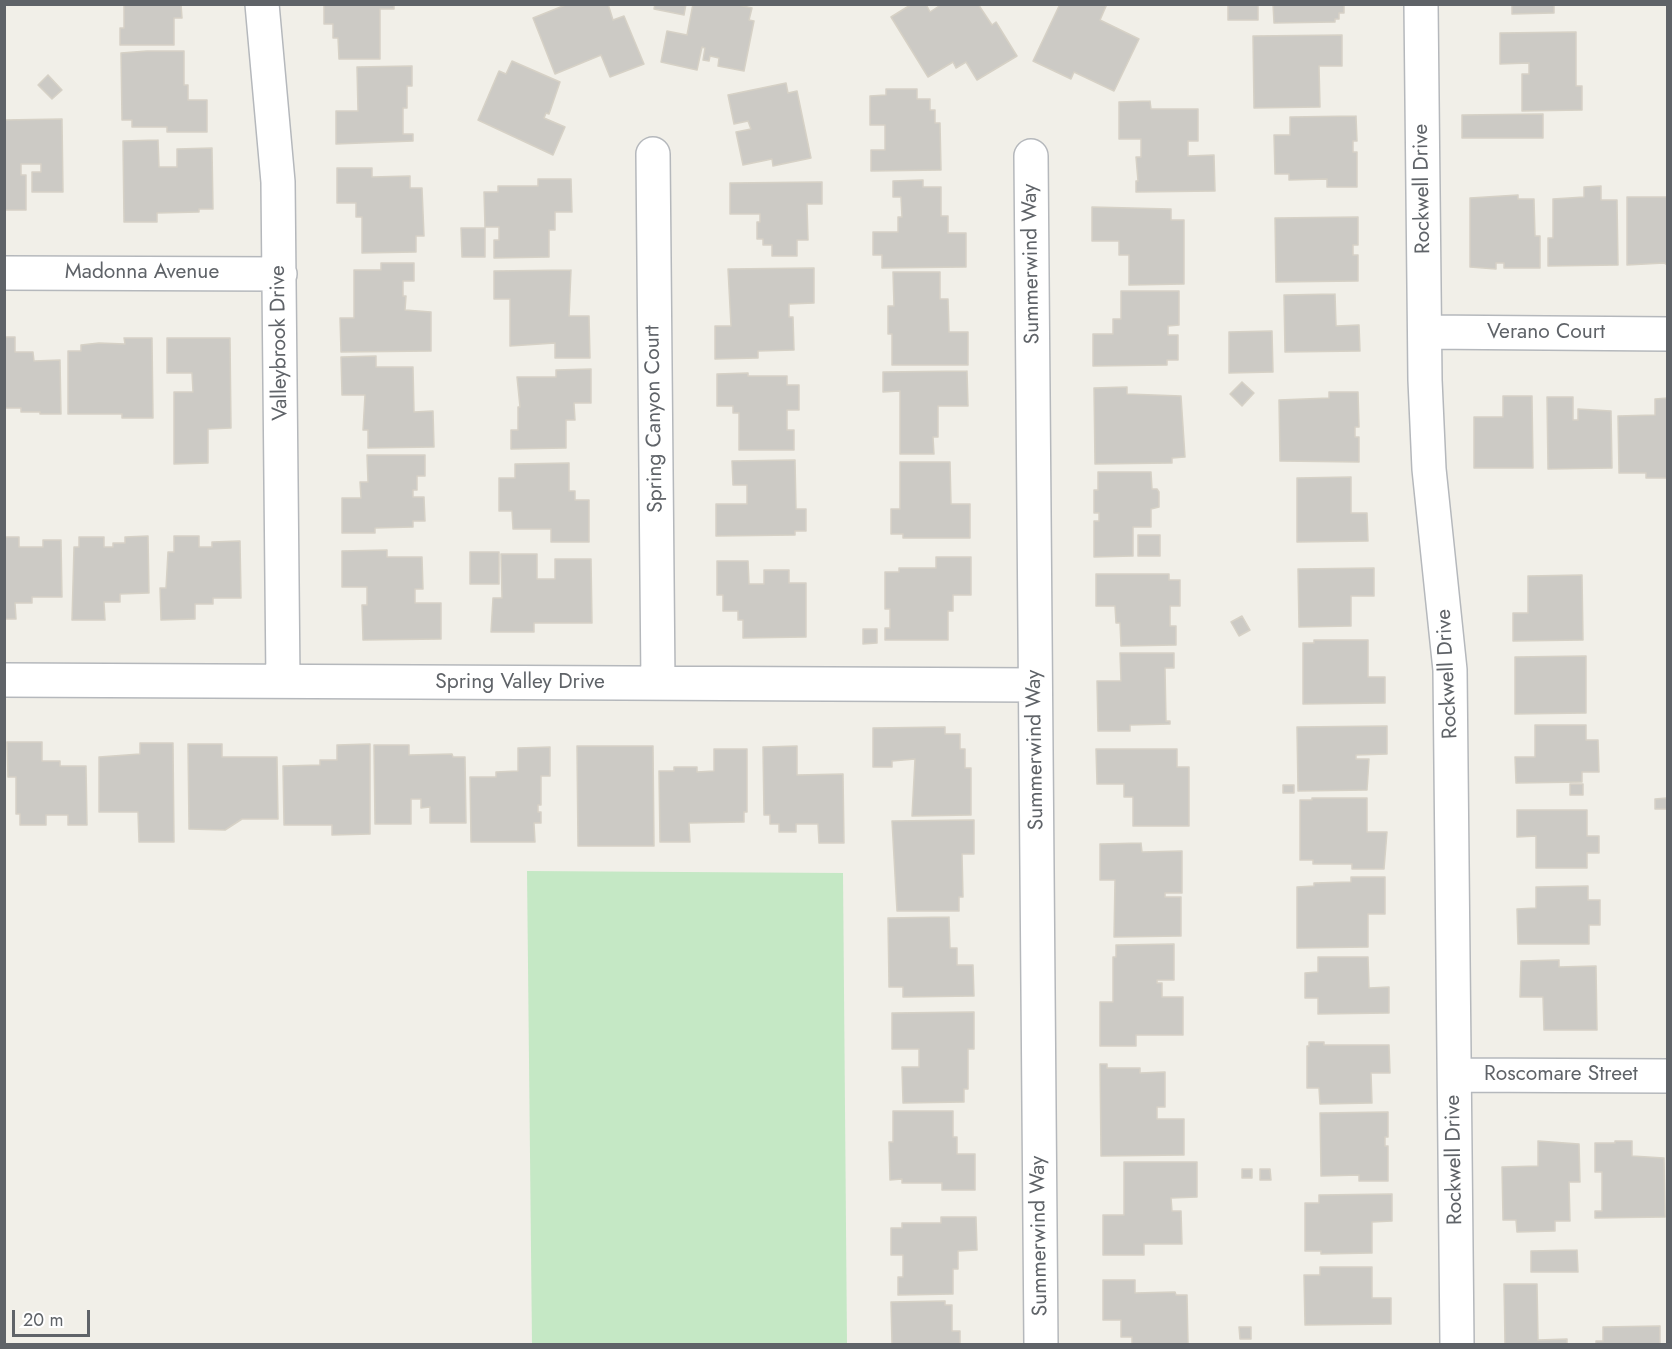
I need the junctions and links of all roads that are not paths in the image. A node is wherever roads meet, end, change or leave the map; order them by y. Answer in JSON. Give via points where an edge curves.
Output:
{"nodes":[{"id":1,"x":262,"y":4,"type":"edge"},
{"id":2,"x":1421,"y":4,"type":"edge"},
{"id":3,"x":653,"y":154,"type":"dead end"},
{"id":4,"x":1031,"y":156,"type":"dead end"},
{"id":5,"x":4,"y":273,"type":"edge"},
{"id":6,"x":280,"y":274,"type":"junction"},
{"id":7,"x":1425,"y":332,"type":"junction"},
{"id":8,"x":1668,"y":333,"type":"edge"},
{"id":9,"x":4,"y":680,"type":"edge"},
{"id":10,"x":284,"y":681,"type":"junction"},
{"id":11,"x":658,"y":683,"type":"junction"},
{"id":12,"x":1035,"y":685,"type":"junction"},
{"id":13,"x":1455,"y":1075,"type":"junction"},
{"id":14,"x":1668,"y":1076,"type":"edge"},
{"id":15,"x":1041,"y":1344,"type":"edge"},
{"id":16,"x":1457,"y":1344,"type":"edge"}],
"edges":[{"from":1,"to":6,"type":"street","name":"Valleybrook Drive","via":[[278,182]]},
{"from":2,"to":7,"type":"street","name":"Rockwell Drive"},
{"from":3,"to":11,"type":"street","name":"Spring Canyon Court"},
{"from":4,"to":12,"type":"street","name":"Summerwind Way"},
{"from":5,"to":6,"type":"street","name":"Madonna Avenue"},
{"from":6,"to":10,"type":"street","name":"Valleybrook Drive"},
{"from":7,"to":8,"type":"street","name":"Verano Court"},
{"from":7,"to":13,"type":"street","name":"Rockwell Drive","via":[[1430,469],[1450,670]]},
{"from":9,"to":10,"type":"street","name":"Spring Valley Drive"},
{"from":10,"to":11,"type":"street","name":"Spring Valley Drive"},
{"from":11,"to":12,"type":"street","name":"Spring Valley Drive"},
{"from":12,"to":15,"type":"street","name":"Summerwind Way"},
{"from":13,"to":14,"type":"street","name":"Roscomare Street"},
{"from":13,"to":16,"type":"street","name":"Rockwell Drive"}]}
